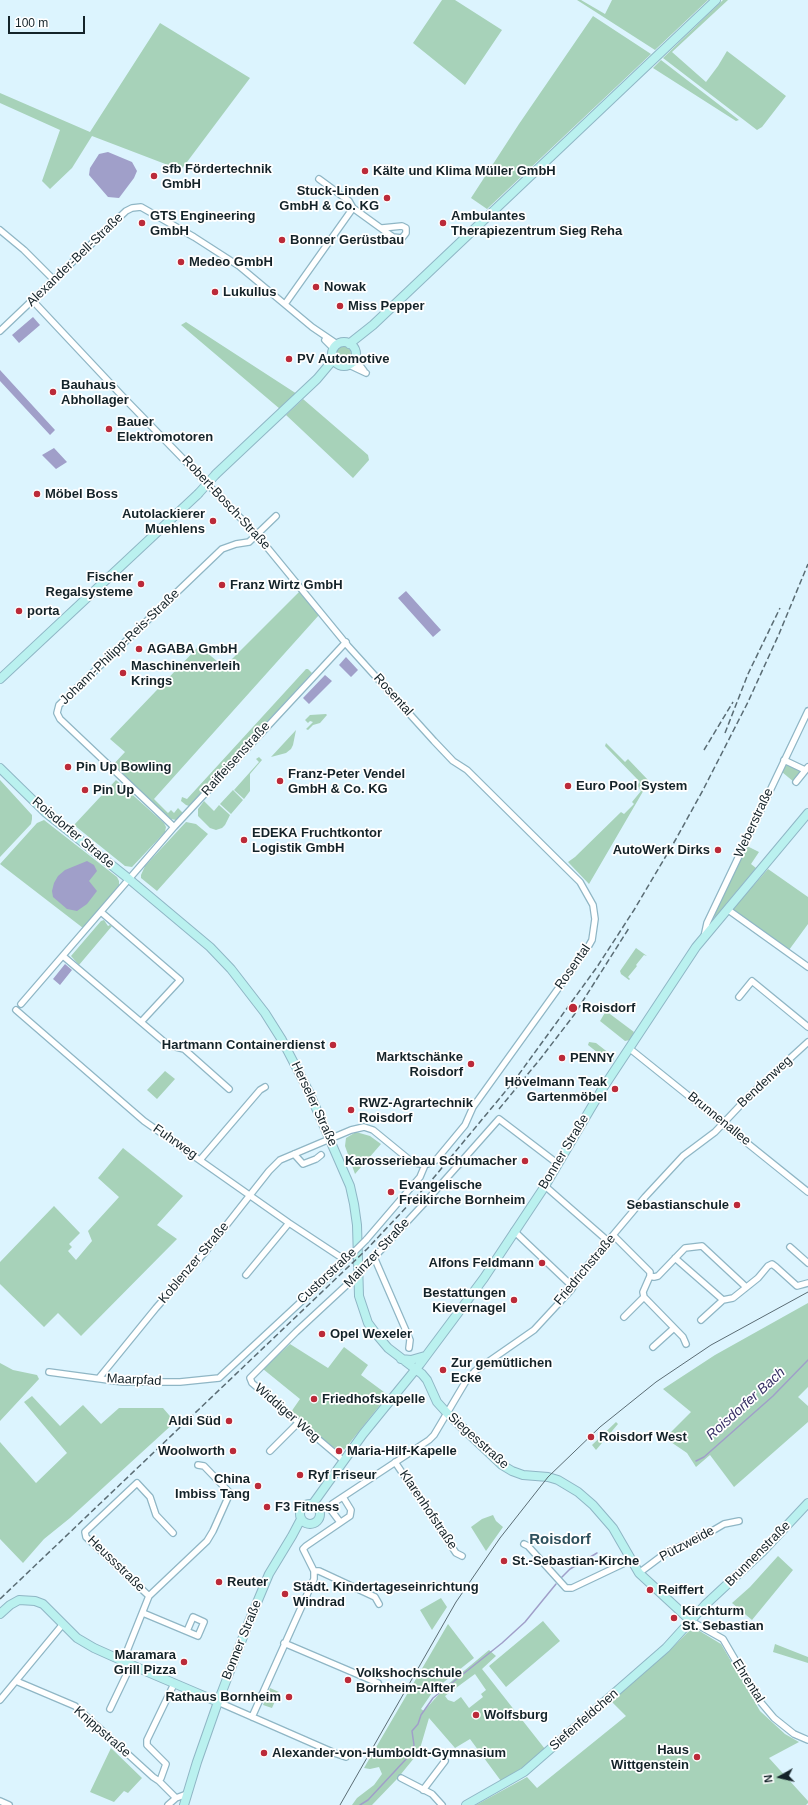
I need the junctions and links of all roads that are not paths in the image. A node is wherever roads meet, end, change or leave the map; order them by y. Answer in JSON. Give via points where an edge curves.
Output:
{"nodes":[{"id":1,"x":716,"y":0,"type":"edge"},
{"id":2,"x":319,"y":179,"type":"dead end"},
{"id":3,"x":353,"y":208,"type":"junction"},
{"id":4,"x":382,"y":228,"type":"dead end"},
{"id":5,"x":0,"y":230,"type":"edge"},
{"id":6,"x":54,"y":280,"type":"junction"},
{"id":7,"x":33,"y":301,"type":"junction"},
{"id":8,"x":285,"y":304,"type":"junction"},
{"id":9,"x":0,"y":332,"type":"edge"},
{"id":10,"x":335,"y":346,"type":"junction"},
{"id":11,"x":352,"y":346,"type":"junction"},
{"id":12,"x":355,"y":359,"type":"junction"},
{"id":13,"x":335,"y":362,"type":"junction"},
{"id":14,"x":349,"y":365,"type":"junction"},
{"id":15,"x":276,"y":516,"type":"dead end"},
{"id":16,"x":257,"y":534,"type":"junction"},
{"id":17,"x":346,"y":642,"type":"junction"},
{"id":18,"x":0,"y":679,"type":"edge"},
{"id":19,"x":808,"y":711,"type":"edge"},
{"id":20,"x":784,"y":760,"type":"junction"},
{"id":21,"x":0,"y":761,"type":"edge"},
{"id":22,"x":0,"y":768,"type":"edge"},
{"id":23,"x":807,"y":769,"type":"edge"},
{"id":24,"x":796,"y":782,"type":"dead end"},
{"id":25,"x":18,"y":785,"type":"junction"},
{"id":26,"x":808,"y":813,"type":"edge"},
{"id":27,"x":174,"y":827,"type":"junction"},
{"id":28,"x":129,"y":879,"type":"junction"},
{"id":29,"x":727,"y":909,"type":"junction"},
{"id":30,"x":101,"y":912,"type":"junction"},
{"id":31,"x":704,"y":937,"type":"junction"},
{"id":32,"x":63,"y":956,"type":"junction"},
{"id":33,"x":808,"y":966,"type":"edge"},
{"id":34,"x":739,"y":997,"type":"dead end"},
{"id":35,"x":21,"y":1004,"type":"dead end"},
{"id":36,"x":16,"y":1010,"type":"dead end"},
{"id":37,"x":142,"y":1022,"type":"junction"},
{"id":38,"x":808,"y":1027,"type":"edge"},
{"id":39,"x":808,"y":1042,"type":"edge"},
{"id":40,"x":629,"y":1048,"type":"junction"},
{"id":41,"x":265,"y":1087,"type":"dead end"},
{"id":42,"x":229,"y":1089,"type":"dead end"},
{"id":43,"x":723,"y":1123,"type":"junction"},
{"id":44,"x":330,"y":1138,"type":"junction"},
{"id":45,"x":294,"y":1154,"type":"junction"},
{"id":46,"x":321,"y":1154,"type":"dead end"},
{"id":47,"x":200,"y":1160,"type":"junction"},
{"id":48,"x":558,"y":1164,"type":"junction"},
{"id":49,"x":425,"y":1165,"type":"junction"},
{"id":50,"x":545,"y":1186,"type":"junction"},
{"id":51,"x":808,"y":1192,"type":"edge"},
{"id":52,"x":249,"y":1196,"type":"junction"},
{"id":53,"x":289,"y":1223,"type":"junction"},
{"id":54,"x":514,"y":1231,"type":"junction"},
{"id":55,"x":614,"y":1236,"type":"junction"},
{"id":56,"x":609,"y":1242,"type":"junction"},
{"id":57,"x":790,"y":1247,"type":"dead end"},
{"id":58,"x":374,"y":1257,"type":"junction"},
{"id":59,"x":347,"y":1258,"type":"junction"},
{"id":60,"x":675,"y":1258,"type":"junction"},
{"id":61,"x":808,"y":1263,"type":"edge"},
{"id":62,"x":246,"y":1275,"type":"dead end"},
{"id":63,"x":650,"y":1276,"type":"junction"},
{"id":64,"x":808,"y":1283,"type":"edge"},
{"id":65,"x":573,"y":1287,"type":"junction"},
{"id":66,"x":746,"y":1287,"type":"junction"},
{"id":67,"x":644,"y":1297,"type":"junction"},
{"id":68,"x":723,"y":1300,"type":"junction"},
{"id":69,"x":624,"y":1317,"type":"dead end"},
{"id":70,"x":701,"y":1320,"type":"dead end"},
{"id":71,"x":674,"y":1328,"type":"junction"},
{"id":72,"x":686,"y":1344,"type":"dead end"},
{"id":73,"x":653,"y":1347,"type":"dead end"},
{"id":74,"x":409,"y":1348,"type":"dead end"},
{"id":75,"x":425,"y":1356,"type":"junction"},
{"id":76,"x":401,"y":1359,"type":"junction"},
{"id":77,"x":415,"y":1370,"type":"junction"},
{"id":78,"x":49,"y":1372,"type":"dead end"},
{"id":79,"x":99,"y":1378,"type":"junction"},
{"id":80,"x":219,"y":1378,"type":"joint"},
{"id":81,"x":250,"y":1380,"type":"joint"},
{"id":82,"x":447,"y":1414,"type":"junction"},
{"id":83,"x":298,"y":1423,"type":"junction"},
{"id":84,"x":270,"y":1451,"type":"dead end"},
{"id":85,"x":344,"y":1461,"type":"junction"},
{"id":86,"x":395,"y":1462,"type":"junction"},
{"id":87,"x":198,"y":1465,"type":"dead end"},
{"id":88,"x":343,"y":1497,"type":"junction"},
{"id":89,"x":808,"y":1503,"type":"edge"},
{"id":90,"x":315,"y":1506,"type":"junction"},
{"id":91,"x":304,"y":1521,"type":"junction"},
{"id":92,"x":739,"y":1521,"type":"dead end"},
{"id":93,"x":340,"y":1522,"type":"junction"},
{"id":94,"x":173,"y":1533,"type":"dead end"},
{"id":95,"x":524,"y":1544,"type":"dead end"},
{"id":96,"x":462,"y":1556,"type":"dead end"},
{"id":97,"x":631,"y":1560,"type":"junction"},
{"id":98,"x":314,"y":1571,"type":"junction"},
{"id":99,"x":639,"y":1573,"type":"junction"},
{"id":100,"x":149,"y":1596,"type":"junction"},
{"id":101,"x":379,"y":1604,"type":"dead end"},
{"id":102,"x":143,"y":1613,"type":"junction"},
{"id":103,"x":0,"y":1614,"type":"edge"},
{"id":104,"x":691,"y":1622,"type":"junction"},
{"id":105,"x":63,"y":1624,"type":"junction"},
{"id":106,"x":187,"y":1631,"type":"dead end"},
{"id":107,"x":284,"y":1643,"type":"junction"},
{"id":108,"x":123,"y":1661,"type":"junction"},
{"id":109,"x":131,"y":1665,"type":"junction"},
{"id":110,"x":16,"y":1681,"type":"junction"},
{"id":111,"x":378,"y":1683,"type":"dead end"},
{"id":112,"x":174,"y":1684,"type":"junction"},
{"id":113,"x":0,"y":1700,"type":"edge"},
{"id":114,"x":218,"y":1702,"type":"junction"},
{"id":115,"x":110,"y":1709,"type":"dead end"},
{"id":116,"x":252,"y":1717,"type":"junction"},
{"id":117,"x":808,"y":1740,"type":"edge"},
{"id":118,"x":346,"y":1757,"type":"dead end"},
{"id":119,"x":445,"y":1761,"type":"dead end"},
{"id":120,"x":401,"y":1778,"type":"dead end"},
{"id":121,"x":159,"y":1780,"type":"junction"},
{"id":122,"x":423,"y":1790,"type":"junction"},
{"id":123,"x":187,"y":1794,"type":"junction"},
{"id":124,"x":176,"y":1798,"type":"junction"},
{"id":125,"x":0,"y":1801,"type":"edge"},
{"id":126,"x":9,"y":1805,"type":"edge"},
{"id":127,"x":168,"y":1805,"type":"edge"},
{"id":128,"x":184,"y":1805,"type":"edge"},
{"id":129,"x":442,"y":1805,"type":"edge"},
{"id":130,"x":466,"y":1805,"type":"edge"}],
"edges":[{"from":1,"to":11,"type":"street"},
{"from":2,"to":3,"type":"street","via":[[349,201]]},
{"from":3,"to":4,"type":"street"},
{"from":3,"to":8,"type":"street"},
{"from":5,"to":6,"type":"street"},
{"from":6,"to":7,"type":"street","name":"Alexander-Bell-Straße"},
{"from":6,"to":8,"type":"street","name":"Alexander-Bell-Straße","via":[[126,212],[140,207],[239,266]]},
{"from":7,"to":9,"type":"street","name":"Alexander-Bell-Straße"},
{"from":7,"to":16,"type":"street","name":"Robert-Bosch-Straße"},
{"from":8,"to":10,"type":"street","name":"Alexander-Bell-Straße"},
{"from":10,"to":11,"type":"street","via":[[342,342]]},
{"from":10,"to":13,"type":"street","via":[[332,354]]},
{"from":11,"to":12,"type":"street"},
{"from":12,"to":14,"type":"street"},
{"from":12,"to":14,"type":"street","via":[[366,373]]},
{"from":13,"to":14,"type":"street","via":[[343,366]]},
{"from":13,"to":18,"type":"street","bridge":true},
{"from":15,"to":16,"type":"street","name":"Johann-Philipp-Reis-Straße"},
{"from":16,"to":17,"type":"street","name":"Robert-Bosch-Straße"},
{"from":16,"to":27,"type":"street","name":"Johann-Philipp-Reis-Straße","via":[[249,542],[222,549],[57,709],[60,719]]},
{"from":17,"to":27,"type":"street","name":"Raiffeisenstraße"},
{"from":17,"to":49,"type":"street","name":"Rosental","via":[[446,754],[467,770],[578,881],[594,905],[595,929],[588,947],[473,1107],[465,1125],[436,1160]]},
{"from":19,"to":20,"type":"street","name":"Weberstraße"},
{"from":20,"to":23,"type":"street"},
{"from":20,"to":31,"type":"street","name":"Weberstraße","via":[[707,923]]},
{"from":21,"to":25,"type":"street","name":"Roisdorfer Straße"},
{"from":22,"to":25,"type":"street","name":"Roisdorfer Straße"},
{"from":23,"to":24,"type":"street"},
{"from":25,"to":28,"type":"street","name":"Roisdorfer Straße","via":[[67,831]]},
{"from":26,"to":29,"type":"street","name":"Bonner Straße"},
{"from":27,"to":28,"type":"street","name":"Raiffeisenstraße"},
{"from":28,"to":30,"type":"street","name":"Raiffeisenstraße"},
{"from":28,"to":44,"type":"street","name":"Herseler Straße","via":[[210,946],[250,992],[282,1040]]},
{"from":29,"to":31,"type":"street","name":"Bonner Straße"},
{"from":29,"to":33,"type":"street"},
{"from":30,"to":32,"type":"street","name":"Raiffeisenstraße"},
{"from":30,"to":37,"type":"street","via":[[180,980]]},
{"from":31,"to":40,"type":"street","name":"Bonner Straße"},
{"from":32,"to":35,"type":"street","name":"Raiffeisenstraße"},
{"from":32,"to":37,"type":"street"},
{"from":34,"to":38,"type":"street","via":[[752,981]]},
{"from":36,"to":47,"type":"street","name":"Fuhrweg","via":[[144,1121]]},
{"from":37,"to":42,"type":"street","via":[[168,1045],[184,1049]]},
{"from":39,"to":43,"type":"street","name":"Bendenweg"},
{"from":40,"to":43,"type":"street","name":"Brunnenallee"},
{"from":40,"to":48,"type":"street","name":"Bonner Straße"},
{"from":41,"to":47,"type":"street"},
{"from":43,"to":51,"type":"street","name":"Brunnenallee"},
{"from":43,"to":55,"type":"street","name":"Friedrichstraße","via":[[682,1156]]},
{"from":44,"to":45,"type":"street","name":"Koblenzer Straße"},
{"from":44,"to":49,"type":"street","via":[[356,1128],[369,1128],[412,1162]]},
{"from":44,"to":76,"type":"street","name":"Herseler Straße","via":[[350,1186],[354,1204],[358,1284],[363,1310],[377,1335]]},
{"from":45,"to":46,"type":"street","via":[[303,1164]]},
{"from":45,"to":52,"type":"street","name":"Koblenzer Straße","via":[[280,1160]]},
{"from":47,"to":52,"type":"street","name":"Fuhrweg"},
{"from":48,"to":50,"type":"street","name":"Bonner Straße"},
{"from":48,"to":58,"type":"street","name":"Mainzer Straße","via":[[499,1119]]},
{"from":49,"to":59,"type":"street","name":"Custorstraße","bridge":true,"via":[[420,1176],[366,1240]]},
{"from":50,"to":54,"type":"street","name":"Bonner Straße"},
{"from":50,"to":56,"type":"street"},
{"from":52,"to":53,"type":"street","name":"Fuhrweg"},
{"from":52,"to":79,"type":"street","name":"Koblenzer Straße"},
{"from":53,"to":59,"type":"street","name":"Fuhrweg"},
{"from":53,"to":62,"type":"street"},
{"from":54,"to":65,"type":"street"},
{"from":54,"to":75,"type":"street","name":"Bonner Straße","via":[[484,1278]]},
{"from":55,"to":56,"type":"street","name":"Friedrichstraße"},
{"from":55,"to":63,"type":"street","via":[[650,1272]]},
{"from":56,"to":65,"type":"street","name":"Friedrichstraße","via":[[587,1266]]},
{"from":57,"to":61,"type":"street"},
{"from":58,"to":74,"type":"street","via":[[410,1340]]},
{"from":58,"to":81,"type":"street","name":"Mainzer Straße","bridge":true,"via":[[265,1362]]},
{"from":59,"to":80,"type":"street","name":"Custorstraße"},
{"from":60,"to":63,"type":"street","via":[[658,1276]]},
{"from":60,"to":66,"type":"street","via":[[685,1248],[702,1246]]},
{"from":60,"to":68,"type":"street"},
{"from":63,"to":67,"type":"street","via":[[643,1292]]},
{"from":64,"to":66,"type":"street","via":[[797,1286],[772,1264]]},
{"from":65,"to":82,"type":"street","name":"Friedrichstraße","via":[[534,1330],[475,1371],[466,1381]]},
{"from":66,"to":68,"type":"street","via":[[733,1298]]},
{"from":67,"to":69,"type":"street"},
{"from":67,"to":71,"type":"street"},
{"from":68,"to":70,"type":"street"},
{"from":71,"to":72,"type":"street"},
{"from":71,"to":73,"type":"street"},
{"from":75,"to":76,"type":"street","via":[[410,1360]]},
{"from":75,"to":77,"type":"street","name":"Bonner Straße"},
{"from":76,"to":77,"type":"street","name":"Herseler Straße"},
{"from":77,"to":82,"type":"street","name":"Siegesstraße","via":[[428,1380],[435,1399]]},
{"from":77,"to":85,"type":"street","name":"Bonner Straße"},
{"from":78,"to":79,"type":"street","name":"Maarpfad"},
{"from":79,"to":80,"type":"street","name":"Maarpfad","via":[[123,1382],[180,1382]]},
{"from":81,"to":83,"type":"street","name":"Widdiger Weg"},
{"from":82,"to":86,"type":"street","name":"Friedrichstraße","via":[[429,1440]]},
{"from":82,"to":97,"type":"street","name":"Siegesstraße","via":[[502,1465],[512,1471],[533,1477],[552,1478],[578,1492],[614,1528]]},
{"from":83,"to":84,"type":"street"},
{"from":83,"to":85,"type":"street","name":"Widdiger Weg"},
{"from":85,"to":90,"type":"street","name":"Bonner Straße"},
{"from":86,"to":88,"type":"street","name":"Friedrichstraße"},
{"from":86,"to":96,"type":"street","name":"Klarenhofstraße","via":[[456,1553]]},
{"from":87,"to":100,"type":"street","via":[[204,1466],[230,1493],[207,1541]]},
{"from":88,"to":93,"type":"street","via":[[351,1514]]},
{"from":88,"to":93,"type":"street","name":"Friedrichstraße","via":[[332,1504],[331,1510]]},
{"from":89,"to":104,"type":"street","name":"Brunnenstraße"},
{"from":90,"to":91,"type":"street","via":[[308,1505],[302,1508],[300,1515]]},
{"from":90,"to":91,"type":"street","via":[[320,1516],[318,1520]]},
{"from":91,"to":114,"type":"street","name":"Bonner Straße","via":[[268,1574]]},
{"from":92,"to":99,"type":"street","name":"Pützweide","via":[[724,1524],[667,1552]]},
{"from":93,"to":98,"type":"street","via":[[303,1549]]},
{"from":94,"to":100,"type":"street","name":"Heussstraße","via":[[156,1515],[150,1497],[137,1483],[85,1532],[86,1537]]},
{"from":95,"to":97,"type":"street","via":[[566,1588],[572,1588]]},
{"from":97,"to":99,"type":"street","name":"Siegesstraße"},
{"from":98,"to":101,"type":"street","via":[[375,1596]]},
{"from":98,"to":107,"type":"street","via":[[314,1579]]},
{"from":99,"to":104,"type":"street","name":"Siegesstraße"},
{"from":100,"to":102,"type":"street"},
{"from":102,"to":106,"type":"street"},
{"from":102,"to":108,"type":"street"},
{"from":103,"to":105,"type":"street","via":[[19,1600],[35,1601],[43,1604]]},
{"from":104,"to":117,"type":"street","name":"Ehrental","via":[[723,1639],[758,1699],[774,1718],[794,1734]]},
{"from":104,"to":130,"type":"street","name":"Siefenfeldchen","via":[[666,1648],[524,1772]]},
{"from":105,"to":108,"type":"street","via":[[77,1638]]},
{"from":105,"to":110,"type":"street"},
{"from":107,"to":111,"type":"street"},
{"from":107,"to":116,"type":"street"},
{"from":108,"to":109,"type":"street"},
{"from":109,"to":112,"type":"street"},
{"from":109,"to":115,"type":"street"},
{"from":110,"to":113,"type":"street"},
{"from":110,"to":121,"type":"street","name":"Knippstraße","via":[[75,1706]]},
{"from":112,"to":114,"type":"street"},
{"from":112,"to":121,"type":"street","via":[[147,1740],[147,1745],[166,1764]]},
{"from":114,"to":116,"type":"street"},
{"from":114,"to":123,"type":"street","name":"Bonner Straße"},
{"from":116,"to":118,"type":"street"},
{"from":119,"to":122,"type":"street"},
{"from":120,"to":122,"type":"street"},
{"from":121,"to":124,"type":"street","name":"Knippstraße"},
{"from":122,"to":129,"type":"street","via":[[432,1794]]},
{"from":123,"to":124,"type":"street"},
{"from":123,"to":128,"type":"street","name":"Bonner Straße"},
{"from":124,"to":127,"type":"street"},
{"from":125,"to":126,"type":"street"}]}
